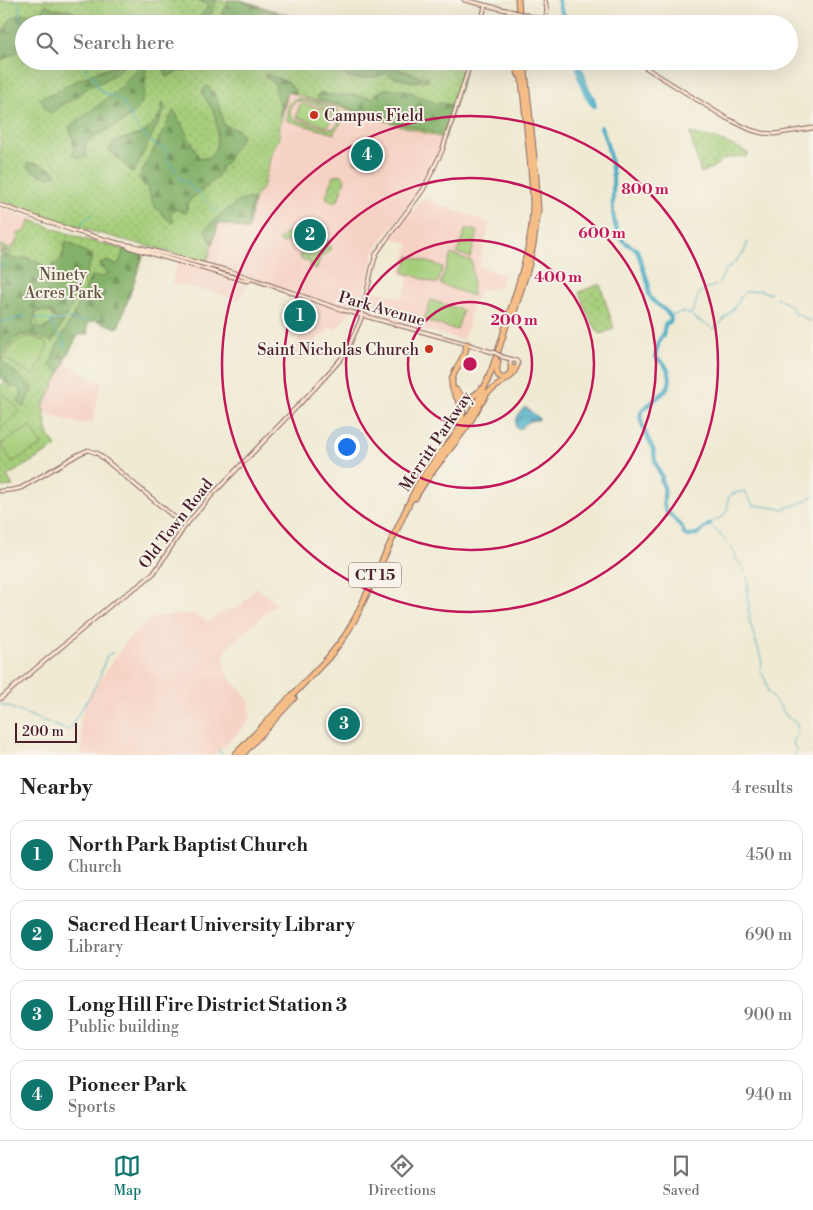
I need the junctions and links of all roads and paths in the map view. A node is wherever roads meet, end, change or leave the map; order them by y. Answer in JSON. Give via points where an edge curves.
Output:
{"nodes":[{"id":1,"x":464,"y":0,"type":"edge"},
{"id":2,"x":545,"y":0,"type":"edge"},
{"id":3,"x":517,"y":1,"type":"edge"},
{"id":4,"x":485,"y":5,"type":"junction"},
{"id":5,"x":483,"y":15,"type":"edge"},
{"id":6,"x":518,"y":15,"type":"edge"},
{"id":7,"x":526,"y":15,"type":"edge"},
{"id":8,"x":546,"y":15,"type":"edge"},
{"id":9,"x":467,"y":70,"type":"edge"},
{"id":10,"x":518,"y":70,"type":"edge"},
{"id":11,"x":521,"y":70,"type":"edge"},
{"id":12,"x":525,"y":70,"type":"edge"},
{"id":13,"x":649,"y":70,"type":"edge"},
{"id":14,"x":524,"y":97,"type":"junction"},
{"id":15,"x":813,"y":128,"type":"edge"},
{"id":16,"x":0,"y":205,"type":"edge"},
{"id":17,"x":362,"y":316,"type":"junction"},
{"id":18,"x":467,"y":344,"type":"junction"},
{"id":19,"x":498,"y":362,"type":"junction"},
{"id":20,"x":513,"y":364,"type":"junction"},
{"id":21,"x":459,"y":366,"type":"junction"},
{"id":22,"x":489,"y":376,"type":"junction"},
{"id":23,"x":479,"y":407,"type":"junction"},
{"id":24,"x":454,"y":436,"type":"junction"},
{"id":25,"x":0,"y":491,"type":"edge"},
{"id":26,"x":185,"y":526,"type":"junction"},
{"id":27,"x":0,"y":699,"type":"edge"},
{"id":28,"x":236,"y":755,"type":"edge"},
{"id":29,"x":242,"y":755,"type":"edge"}],
"edges":[{"from":1,"to":4,"type":"main road"},
{"from":2,"to":8,"type":"main road"},
{"from":3,"to":6,"type":"highway"},
{"from":4,"to":5,"type":"main road"},
{"from":4,"to":7,"type":"main road","bridge":true},
{"from":9,"to":17,"type":"main road","name":"Old Town Road","via":[[446,140],[431,175],[376,254]]},
{"from":10,"to":14,"type":"highway"},
{"from":11,"to":14,"type":"highway","name":"Merritt Parkway","number":"CT 15"},
{"from":12,"to":19,"type":"highway","name":"Merritt Parkway","number":"CT 15","via":[[537,220],[529,264]]},
{"from":13,"to":15,"type":"main road","via":[[733,122],[752,130],[774,134]]},
{"from":14,"to":22,"type":"highway","name":"Merritt Parkway","number":"CT 15","via":[[532,186],[531,233]]},
{"from":16,"to":17,"type":"main road","name":"Park Avenue","via":[[71,230],[248,277]]},
{"from":17,"to":18,"type":"main road","name":"Park Avenue"},
{"from":17,"to":26,"type":"main road","name":"Old Town Road","via":[[337,364]]},
{"from":18,"to":20,"type":"main road","name":"Park Avenue","bridge":true,"via":[[505,357]]},
{"from":18,"to":21,"type":"highway"},
{"from":19,"to":20,"type":"highway","via":[[497,372],[502,378],[509,376]]},
{"from":19,"to":23,"type":"highway","name":"Merritt Parkway","number":"CT 15"},
{"from":20,"to":23,"type":"highway","via":[[511,376],[487,393]]},
{"from":21,"to":22,"type":"highway","via":[[455,387],[465,398],[477,394]]},
{"from":21,"to":24,"type":"highway","via":[[452,384],[463,417]]},
{"from":22,"to":24,"type":"highway","name":"Merritt Parkway","number":"CT 15","via":[[475,406]]},
{"from":23,"to":29,"type":"highway","name":"Merritt Parkway","number":"CT 15","via":[[415,497],[348,637]]},
{"from":24,"to":28,"type":"highway","name":"Merritt Parkway","number":"CT 15","via":[[418,484],[345,636]]},
{"from":25,"to":26,"type":"main road","via":[[21,488],[88,450],[104,458]]},
{"from":26,"to":27,"type":"main road","name":"Old Town Road","via":[[147,579],[112,604]]}]}
